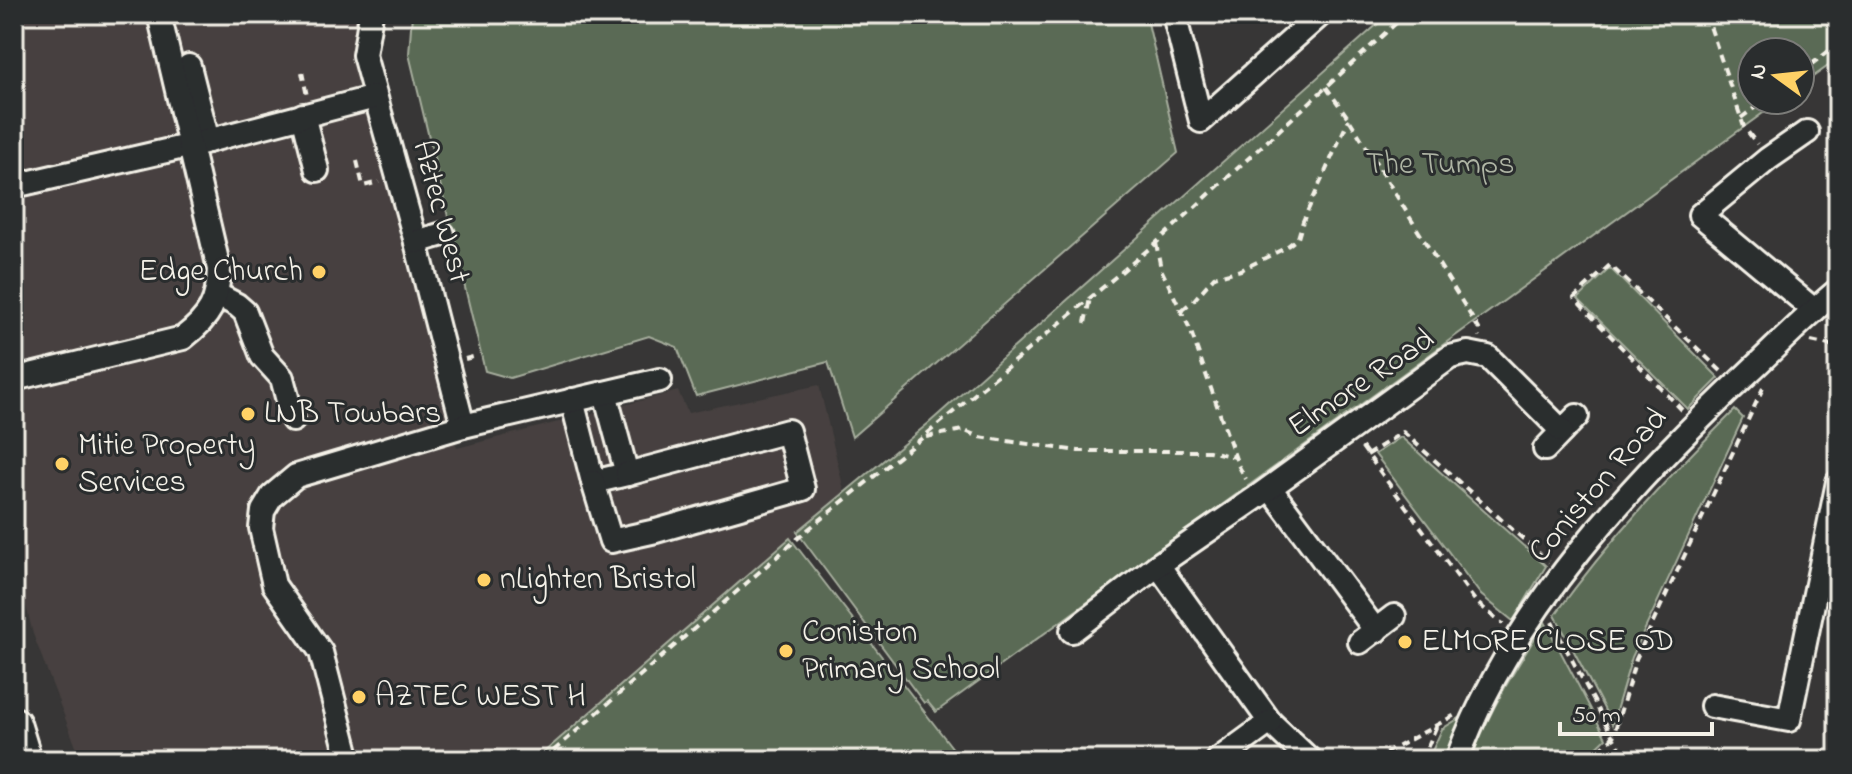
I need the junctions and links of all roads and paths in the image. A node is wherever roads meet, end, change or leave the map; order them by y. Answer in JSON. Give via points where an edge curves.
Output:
{"nodes":[{"id":1,"x":159,"y":14,"type":"edge"},
{"id":2,"x":371,"y":14,"type":"edge"},
{"id":3,"x":1174,"y":14,"type":"edge"},
{"id":4,"x":1321,"y":14,"type":"edge"},
{"id":5,"x":1406,"y":14,"type":"edge"},
{"id":6,"x":1706,"y":14,"type":"edge"},
{"id":7,"x":1838,"y":44,"type":"edge"},
{"id":8,"x":1816,"y":61,"type":"edge"},
{"id":9,"x":1326,"y":87,"type":"junction"},
{"id":10,"x":375,"y":97,"type":"junction"},
{"id":11,"x":303,"y":115,"type":"junction"},
{"id":12,"x":1744,"y":116,"type":"edge"},
{"id":13,"x":1741,"y":118,"type":"junction"},
{"id":14,"x":1349,"y":119,"type":"junction"},
{"id":15,"x":1807,"y":132,"type":"dead end"},
{"id":16,"x":200,"y":143,"type":"junction"},
{"id":17,"x":1768,"y":159,"type":"junction"},
{"id":18,"x":357,"y":161,"type":"dead end"},
{"id":19,"x":317,"y":170,"type":"dead end"},
{"id":20,"x":377,"y":183,"type":"dead end"},
{"id":21,"x":14,"y":186,"type":"edge"},
{"id":22,"x":443,"y":234,"type":"dead end"},
{"id":23,"x":416,"y":242,"type":"junction"},
{"id":24,"x":1156,"y":243,"type":"junction"},
{"id":25,"x":1838,"y":290,"type":"edge"},
{"id":26,"x":218,"y":295,"type":"junction"},
{"id":27,"x":1090,"y":298,"type":"junction"},
{"id":28,"x":1182,"y":310,"type":"junction"},
{"id":29,"x":1814,"y":310,"type":"junction"},
{"id":30,"x":1085,"y":323,"type":"dead end"},
{"id":31,"x":1478,"y":355,"type":"junction"},
{"id":32,"x":1768,"y":378,"type":"dead end"},
{"id":33,"x":14,"y":379,"type":"edge"},
{"id":34,"x":660,"y":380,"type":"dead end"},
{"id":35,"x":1736,"y":385,"type":"junction"},
{"id":36,"x":605,"y":393,"type":"junction"},
{"id":37,"x":572,"y":400,"type":"junction"},
{"id":38,"x":293,"y":420,"type":"dead end"},
{"id":39,"x":1695,"y":424,"type":"junction"},
{"id":40,"x":463,"y":426,"type":"junction"},
{"id":41,"x":1348,"y":429,"type":"junction"},
{"id":42,"x":922,"y":438,"type":"junction"},
{"id":43,"x":1545,"y":449,"type":"dead end"},
{"id":44,"x":1367,"y":455,"type":"junction"},
{"id":45,"x":1235,"y":457,"type":"junction"},
{"id":46,"x":627,"y":474,"type":"junction"},
{"id":47,"x":1833,"y":476,"type":"edge"},
{"id":48,"x":593,"y":482,"type":"junction"},
{"id":49,"x":1263,"y":492,"type":"junction"},
{"id":50,"x":1832,"y":543,"type":"edge"},
{"id":51,"x":1158,"y":565,"type":"junction"},
{"id":52,"x":1562,"y":575,"type":"junction"},
{"id":53,"x":1542,"y":604,"type":"junction"},
{"id":54,"x":1394,"y":616,"type":"dead end"},
{"id":55,"x":1072,"y":631,"type":"dead end"},
{"id":56,"x":1521,"y":635,"type":"junction"},
{"id":57,"x":1482,"y":701,"type":"junction"},
{"id":58,"x":1712,"y":706,"type":"dead end"},
{"id":59,"x":1270,"y":722,"type":"junction"},
{"id":60,"x":1438,"y":723,"type":"junction"},
{"id":61,"x":14,"y":724,"type":"edge"},
{"id":62,"x":1613,"y":737,"type":"junction"},
{"id":63,"x":25,"y":760,"type":"edge"},
{"id":64,"x":349,"y":760,"type":"edge"},
{"id":65,"x":543,"y":760,"type":"edge"},
{"id":66,"x":1218,"y":760,"type":"edge"},
{"id":67,"x":1310,"y":760,"type":"edge"},
{"id":68,"x":1373,"y":760,"type":"edge"},
{"id":69,"x":1422,"y":760,"type":"edge"},
{"id":70,"x":1457,"y":760,"type":"edge"},
{"id":71,"x":1589,"y":760,"type":"edge"},
{"id":72,"x":1628,"y":760,"type":"edge"}],
"edges":[{"from":1,"to":16,"type":"street","via":[[181,68]]},
{"from":2,"to":10,"type":"street","name":"Aztec West","via":[[364,55]]},
{"from":3,"to":4,"type":"street","via":[[1201,121]]},
{"from":5,"to":9,"type":"path"},
{"from":6,"to":13,"type":"path"},
{"from":7,"to":8,"type":"path"},
{"from":9,"to":14,"type":"path"},
{"from":9,"to":24,"type":"path"},
{"from":10,"to":11,"type":"street"},
{"from":10,"to":23,"type":"street","name":"Aztec West"},
{"from":11,"to":16,"type":"street"},
{"from":11,"to":19,"type":"street"},
{"from":12,"to":13,"type":"path"},
{"from":13,"to":17,"type":"path"},
{"from":14,"to":28,"type":"path","via":[[1298,238],[1241,270],[1214,277]]},
{"from":14,"to":31,"type":"path","via":[[1479,329]]},
{"from":15,"to":17,"type":"street"},
{"from":16,"to":21,"type":"street"},
{"from":16,"to":26,"type":"street","via":[[219,269]]},
{"from":17,"to":29,"type":"street","via":[[1700,215]]},
{"from":18,"to":20,"type":"path","via":[[363,186]]},
{"from":22,"to":23,"type":"street"},
{"from":23,"to":40,"type":"street","name":"Aztec West"},
{"from":24,"to":27,"type":"path"},
{"from":24,"to":28,"type":"path","via":[[1161,269]]},
{"from":25,"to":29,"type":"street","name":"Coniston Road"},
{"from":26,"to":33,"type":"street","via":[[204,322],[183,338]]},
{"from":26,"to":38,"type":"street","via":[[245,312],[262,356],[282,378]]},
{"from":27,"to":30,"type":"path"},
{"from":27,"to":42,"type":"path"},
{"from":28,"to":45,"type":"path"},
{"from":29,"to":35,"type":"street","name":"Coniston Road"},
{"from":31,"to":41,"type":"street","name":"Elmore Road","via":[[1450,357]]},
{"from":31,"to":43,"type":"street","name":"Elmore Road","via":[[1488,357],[1570,424]]},
{"from":32,"to":62,"type":"path","via":[[1636,659]]},
{"from":34,"to":36,"type":"street"},
{"from":35,"to":39,"type":"street","name":"Coniston Road"},
{"from":35,"to":39,"type":"path","via":[[1610,265],[1574,298]]},
{"from":36,"to":37,"type":"street"},
{"from":36,"to":46,"type":"street"},
{"from":37,"to":40,"type":"street"},
{"from":37,"to":48,"type":"street"},
{"from":39,"to":52,"type":"street","name":"Coniston Road"},
{"from":40,"to":64,"type":"street","via":[[296,476],[263,511],[261,528],[274,585],[321,652]]},
{"from":41,"to":44,"type":"path"},
{"from":41,"to":49,"type":"street","name":"Elmore Road"},
{"from":42,"to":45,"type":"path","via":[[963,430],[979,437],[1078,451],[1209,451]]},
{"from":42,"to":65,"type":"path","via":[[811,527]]},
{"from":44,"to":52,"type":"path","via":[[1403,432]]},
{"from":44,"to":56,"type":"path","via":[[1476,602]]},
{"from":45,"to":49,"type":"path"},
{"from":46,"to":48,"type":"street"},
{"from":46,"to":48,"type":"street","via":[[788,431],[803,489],[611,541]]},
{"from":47,"to":50,"type":"street"},
{"from":49,"to":51,"type":"street","name":"Elmore Road"},
{"from":49,"to":54,"type":"street","via":[[1368,636]]},
{"from":50,"to":58,"type":"street","via":[[1789,720]]},
{"from":51,"to":55,"type":"street","name":"Elmore Road"},
{"from":51,"to":59,"type":"street"},
{"from":52,"to":53,"type":"street","name":"Coniston Road"},
{"from":53,"to":56,"type":"street","name":"Coniston Road"},
{"from":53,"to":62,"type":"path"},
{"from":56,"to":57,"type":"street","name":"Coniston Road"},
{"from":57,"to":60,"type":"path"},
{"from":57,"to":70,"type":"street","name":"Coniston Road"},
{"from":59,"to":66,"type":"street"},
{"from":59,"to":67,"type":"street"},
{"from":60,"to":68,"type":"path"},
{"from":60,"to":69,"type":"path"},
{"from":61,"to":63,"type":"highway"},
{"from":62,"to":71,"type":"path"},
{"from":62,"to":72,"type":"path"}]}
